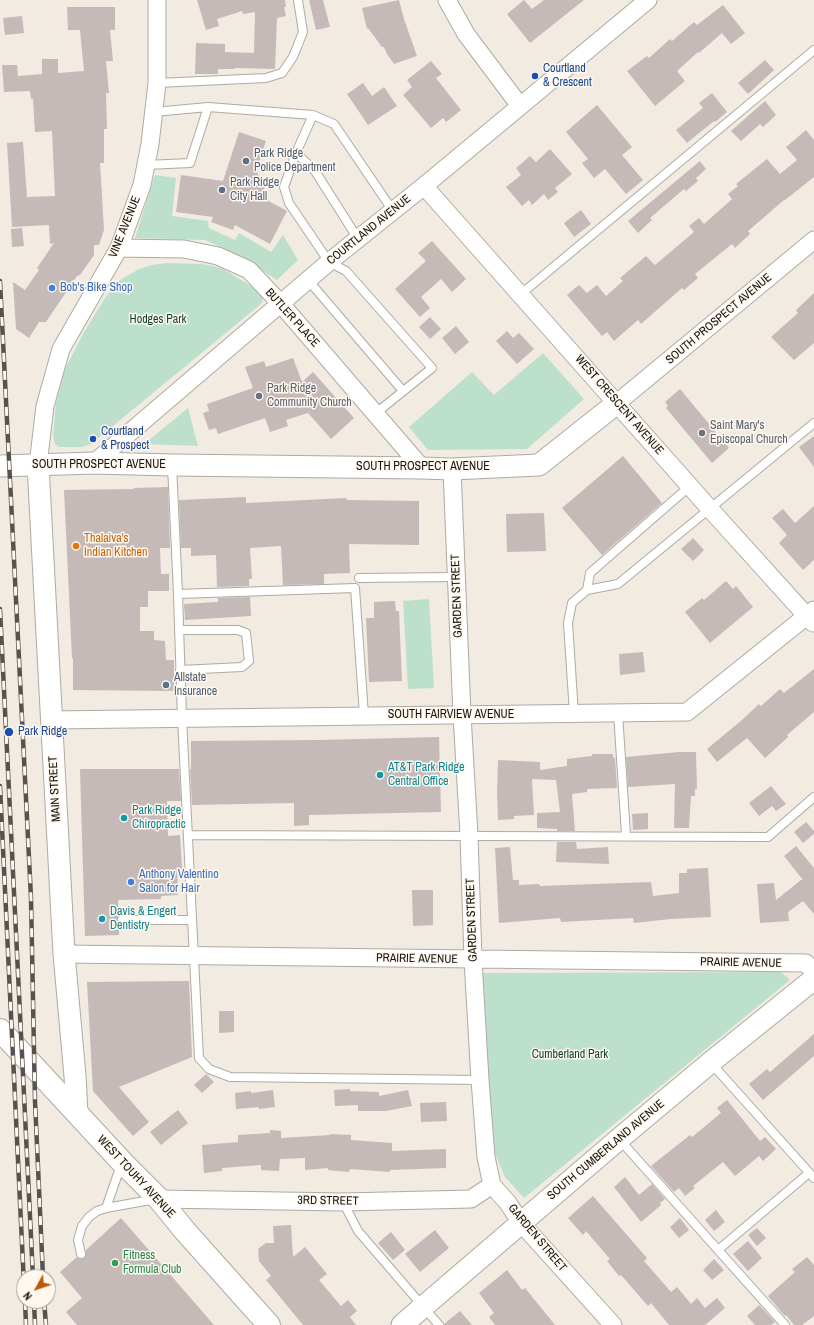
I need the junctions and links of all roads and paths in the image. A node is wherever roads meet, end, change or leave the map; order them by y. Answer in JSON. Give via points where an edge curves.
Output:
{"nodes":[{"id":1,"x":157,"y":0,"type":"edge"},
{"id":2,"x":298,"y":0,"type":"edge"},
{"id":3,"x":447,"y":0,"type":"edge"},
{"id":4,"x":648,"y":0,"type":"edge"},
{"id":5,"x":814,"y":50,"type":"edge"},
{"id":6,"x":157,"y":83,"type":"junction"},
{"id":7,"x":520,"y":106,"type":"junction"},
{"id":8,"x":208,"y":107,"type":"junction"},
{"id":9,"x":154,"y":112,"type":"junction"},
{"id":10,"x":313,"y":115,"type":"junction"},
{"id":11,"x":296,"y":153,"type":"junction"},
{"id":12,"x":146,"y":165,"type":"junction"},
{"id":13,"x":424,"y":186,"type":"junction"},
{"id":14,"x":393,"y":211,"type":"junction"},
{"id":15,"x":358,"y":239,"type":"junction"},
{"id":16,"x":814,"y":240,"type":"edge"},
{"id":17,"x":119,"y":248,"type":"junction"},
{"id":18,"x":329,"y":262,"type":"junction"},
{"id":19,"x":308,"y":280,"type":"junction"},
{"id":20,"x":521,"y":294,"type":"junction"},
{"id":21,"x":280,"y":304,"type":"junction"},
{"id":22,"x":403,"y":392,"type":"junction"},
{"id":23,"x":617,"y":403,"type":"junction"},
{"id":24,"x":376,"y":413,"type":"junction"},
{"id":25,"x":814,"y":423,"type":"edge"},
{"id":26,"x":94,"y":463,"type":"junction"},
{"id":27,"x":38,"y":465,"type":"junction"},
{"id":28,"x":172,"y":465,"type":"junction"},
{"id":29,"x":0,"y":466,"type":"edge"},
{"id":30,"x":422,"y":468,"type":"junction"},
{"id":31,"x":452,"y":469,"type":"junction"},
{"id":32,"x":690,"y":486,"type":"junction"},
{"id":33,"x":710,"y":508,"type":"junction"},
{"id":34,"x":456,"y":577,"type":"junction"},
{"id":35,"x":359,"y":578,"type":"dead end"},
{"id":36,"x":587,"y":590,"type":"junction"},
{"id":37,"x":178,"y":594,"type":"junction"},
{"id":38,"x":812,"y":616,"type":"edge"},
{"id":39,"x":179,"y":630,"type":"junction"},
{"id":40,"x":180,"y":670,"type":"junction"},
{"id":41,"x":618,"y":713,"type":"junction"},
{"id":42,"x":574,"y":714,"type":"junction"},
{"id":43,"x":364,"y":715,"type":"junction"},
{"id":44,"x":462,"y":715,"type":"junction"},
{"id":45,"x":182,"y":718,"type":"junction"},
{"id":46,"x":52,"y":720,"type":"junction"},
{"id":47,"x":814,"y":797,"type":"edge"},
{"id":48,"x":188,"y":835,"type":"junction"},
{"id":49,"x":468,"y":835,"type":"junction"},
{"id":50,"x":626,"y":835,"type":"junction"},
{"id":51,"x":122,"y":920,"type":"dead end"},
{"id":52,"x":192,"y":920,"type":"junction"},
{"id":53,"x":64,"y":954,"type":"junction"},
{"id":54,"x":194,"y":957,"type":"junction"},
{"id":55,"x":473,"y":960,"type":"junction"},
{"id":56,"x":814,"y":972,"type":"edge"},
{"id":57,"x":814,"y":979,"type":"edge"},
{"id":58,"x":0,"y":1030,"type":"edge"},
{"id":59,"x":710,"y":1062,"type":"junction"},
{"id":60,"x":480,"y":1080,"type":"junction"},
{"id":61,"x":77,"y":1113,"type":"junction"},
{"id":62,"x":619,"y":1139,"type":"junction"},
{"id":63,"x":122,"y":1162,"type":"junction"},
{"id":64,"x":812,"y":1176,"type":"edge"},
{"id":65,"x":492,"y":1185,"type":"junction"},
{"id":66,"x":159,"y":1199,"type":"junction"},
{"id":67,"x":343,"y":1202,"type":"junction"},
{"id":68,"x":106,"y":1208,"type":"junction"},
{"id":69,"x":521,"y":1223,"type":"junction"},
{"id":70,"x":718,"y":1250,"type":"junction"},
{"id":71,"x":81,"y":1254,"type":"dead end"},
{"id":72,"x":412,"y":1319,"type":"edge"},
{"id":73,"x":269,"y":1325,"type":"edge"},
{"id":74,"x":438,"y":1325,"type":"edge"},
{"id":75,"x":613,"y":1325,"type":"edge"},
{"id":76,"x":785,"y":1325,"type":"edge"}],
"edges":[{"from":1,"to":6,"type":"street","name":"VINE AVENUE"},
{"from":2,"to":6,"type":"lane","via":[[303,32],[293,57],[282,73],[266,78]]},
{"from":3,"to":7,"type":"street","via":[[466,34]]},
{"from":4,"to":7,"type":"street","name":"COURTLAND AVENUE"},
{"from":5,"to":20,"type":"lane"},
{"from":6,"to":9,"type":"street","name":"VINE AVENUE"},
{"from":7,"to":13,"type":"street","name":"COURTLAND AVENUE"},
{"from":8,"to":9,"type":"lane"},
{"from":8,"to":10,"type":"lane"},
{"from":8,"to":12,"type":"lane","via":[[190,164]]},
{"from":9,"to":12,"type":"street","name":"VINE AVENUE"},
{"from":10,"to":11,"type":"lane"},
{"from":10,"to":14,"type":"lane","via":[[334,124]]},
{"from":11,"to":15,"type":"lane","via":[[315,171]]},
{"from":11,"to":18,"type":"lane","via":[[284,187],[289,203]]},
{"from":12,"to":17,"type":"street","name":"VINE AVENUE","via":[[142,185]]},
{"from":13,"to":14,"type":"street","name":"COURTLAND AVENUE"},
{"from":13,"to":20,"type":"street","name":"WEST CRESCENT AVENUE"},
{"from":14,"to":15,"type":"street","name":"COURTLAND AVENUE"},
{"from":15,"to":18,"type":"street","name":"COURTLAND AVENUE"},
{"from":16,"to":23,"type":"street","name":"SOUTH PROSPECT AVENUE"},
{"from":17,"to":21,"type":"street","name":"BUTLER PLACE","via":[[184,249],[218,256],[249,270]]},
{"from":17,"to":27,"type":"street","name":"VINE AVENUE","via":[[61,349],[45,406]]},
{"from":18,"to":19,"type":"street","name":"COURTLAND AVENUE"},
{"from":18,"to":22,"type":"lane","via":[[346,271],[432,368]]},
{"from":19,"to":21,"type":"street","name":"COURTLAND AVENUE"},
{"from":19,"to":22,"type":"lane"},
{"from":20,"to":23,"type":"street","name":"WEST CRESCENT AVENUE"},
{"from":21,"to":24,"type":"street","name":"BUTLER PLACE"},
{"from":21,"to":26,"type":"street","name":"COURTLAND AVENUE"},
{"from":22,"to":24,"type":"lane"},
{"from":23,"to":31,"type":"street","name":"SOUTH PROSPECT AVENUE","via":[[539,465]]},
{"from":23,"to":32,"type":"street","name":"WEST CRESCENT AVENUE"},
{"from":24,"to":30,"type":"street","name":"BUTLER PLACE"},
{"from":25,"to":33,"type":"lane"},
{"from":26,"to":27,"type":"street","name":"SOUTH PROSPECT AVENUE"},
{"from":26,"to":28,"type":"street","name":"SOUTH PROSPECT AVENUE"},
{"from":27,"to":29,"type":"street","name":"SOUTH PROSPECT AVENUE"},
{"from":27,"to":46,"type":"street","name":"MAIN STREET"},
{"from":28,"to":30,"type":"street","name":"SOUTH PROSPECT AVENUE"},
{"from":28,"to":37,"type":"lane"},
{"from":30,"to":31,"type":"street","name":"SOUTH PROSPECT AVENUE"},
{"from":31,"to":34,"type":"street","name":"GARDEN STREET"},
{"from":32,"to":33,"type":"street","name":"WEST CRESCENT AVENUE"},
{"from":32,"to":36,"type":"lane","via":[[590,573]]},
{"from":33,"to":36,"type":"lane","via":[[618,584]]},
{"from":33,"to":38,"type":"street","name":"WEST CRESCENT AVENUE"},
{"from":34,"to":35,"type":"lane"},
{"from":34,"to":44,"type":"street","name":"GARDEN STREET"},
{"from":36,"to":42,"type":"lane","via":[[572,603],[568,623]]},
{"from":37,"to":39,"type":"lane"},
{"from":37,"to":43,"type":"lane","via":[[355,588]]},
{"from":38,"to":41,"type":"street","name":"SOUTH FAIRVIEW AVENUE","via":[[687,712]]},
{"from":39,"to":40,"type":"lane"},
{"from":39,"to":40,"type":"lane","via":[[238,630],[246,633],[249,661],[242,667]]},
{"from":40,"to":45,"type":"lane"},
{"from":41,"to":42,"type":"street","name":"SOUTH FAIRVIEW AVENUE"},
{"from":41,"to":50,"type":"lane"},
{"from":42,"to":44,"type":"street","name":"SOUTH FAIRVIEW AVENUE"},
{"from":43,"to":44,"type":"street","name":"SOUTH FAIRVIEW AVENUE"},
{"from":43,"to":45,"type":"street","name":"SOUTH FAIRVIEW AVENUE"},
{"from":44,"to":49,"type":"street","name":"GARDEN STREET"},
{"from":45,"to":46,"type":"street","name":"SOUTH FAIRVIEW AVENUE"},
{"from":45,"to":48,"type":"lane"},
{"from":46,"to":53,"type":"street","name":"MAIN STREET"},
{"from":47,"to":50,"type":"lane","via":[[768,837]]},
{"from":48,"to":49,"type":"lane"},
{"from":48,"to":52,"type":"lane"},
{"from":49,"to":50,"type":"lane"},
{"from":49,"to":55,"type":"street","name":"GARDEN STREET"},
{"from":51,"to":52,"type":"lane"},
{"from":52,"to":54,"type":"lane"},
{"from":53,"to":54,"type":"street","name":"PRAIRIE AVENUE"},
{"from":53,"to":61,"type":"street","name":"MAIN STREET"},
{"from":54,"to":55,"type":"street","name":"PRAIRIE AVENUE"},
{"from":54,"to":60,"type":"lane","via":[[199,1058],[209,1069],[230,1077]]},
{"from":55,"to":56,"type":"street","name":"PRAIRIE AVENUE","via":[[806,963]]},
{"from":55,"to":60,"type":"street","name":"GARDEN STREET"},
{"from":57,"to":59,"type":"street","name":"SOUTH CUMBERLAND AVENUE"},
{"from":58,"to":61,"type":"main road","name":"WEST TOUHY AVENUE"},
{"from":59,"to":62,"type":"street","name":"SOUTH CUMBERLAND AVENUE"},
{"from":59,"to":64,"type":"lane"},
{"from":60,"to":65,"type":"street","name":"GARDEN STREET","via":[[486,1157]]},
{"from":61,"to":63,"type":"main road","name":"WEST TOUHY AVENUE"},
{"from":62,"to":69,"type":"street","name":"SOUTH CUMBERLAND AVENUE"},
{"from":62,"to":70,"type":"lane"},
{"from":63,"to":66,"type":"main road","name":"WEST TOUHY AVENUE"},
{"from":63,"to":68,"type":"lane"},
{"from":64,"to":70,"type":"lane"},
{"from":65,"to":67,"type":"street","name":"3RD STREET","via":[[471,1199]]},
{"from":65,"to":69,"type":"street","name":"GARDEN STREET"},
{"from":66,"to":67,"type":"street","name":"3RD STREET"},
{"from":66,"to":68,"type":"lane"},
{"from":66,"to":73,"type":"main road","name":"WEST TOUHY AVENUE"},
{"from":67,"to":72,"type":"lane"},
{"from":68,"to":71,"type":"lane","via":[[89,1216],[82,1226],[78,1240]]},
{"from":69,"to":72,"type":"street","name":"SOUTH CUMBERLAND AVENUE"},
{"from":69,"to":75,"type":"street","name":"GARDEN STREET"},
{"from":70,"to":76,"type":"lane"},
{"from":72,"to":74,"type":"lane"}]}
